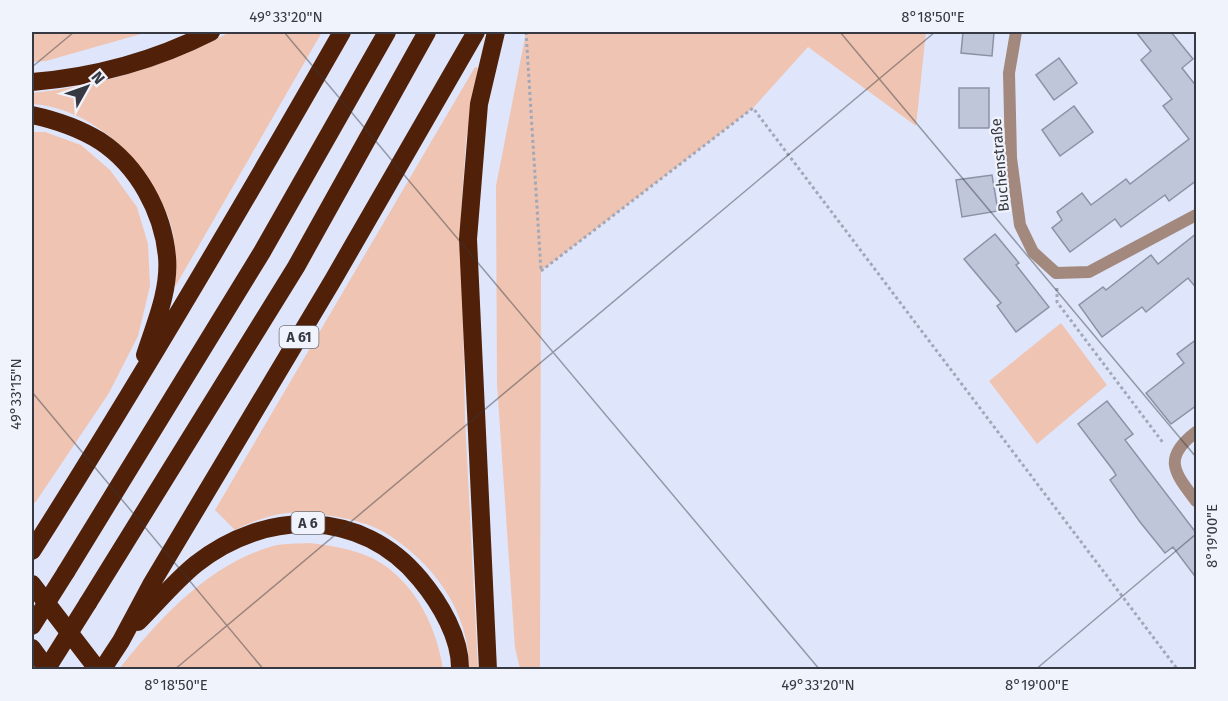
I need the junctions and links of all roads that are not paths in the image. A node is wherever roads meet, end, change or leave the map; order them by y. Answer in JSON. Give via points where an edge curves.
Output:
{"nodes":[{"id":1,"x":211,"y":32,"type":"edge"},
{"id":2,"x":342,"y":32,"type":"edge"},
{"id":3,"x":387,"y":32,"type":"edge"},
{"id":4,"x":427,"y":32,"type":"edge"},
{"id":5,"x":476,"y":32,"type":"edge"},
{"id":6,"x":496,"y":32,"type":"edge"},
{"id":7,"x":1016,"y":32,"type":"edge"},
{"id":8,"x":32,"y":82,"type":"edge"},
{"id":9,"x":32,"y":115,"type":"edge"},
{"id":10,"x":1197,"y":215,"type":"edge"},
{"id":11,"x":136,"y":384,"type":"junction"},
{"id":12,"x":1197,"y":432,"type":"edge"},
{"id":13,"x":1197,"y":501,"type":"edge"},
{"id":14,"x":32,"y":551,"type":"edge"},
{"id":15,"x":32,"y":584,"type":"edge"},
{"id":16,"x":32,"y":626,"type":"edge"},
{"id":17,"x":121,"y":641,"type":"junction"},
{"id":18,"x":32,"y":648,"type":"edge"},
{"id":19,"x":47,"y":669,"type":"edge"},
{"id":20,"x":98,"y":669,"type":"edge"},
{"id":21,"x":102,"y":669,"type":"edge"},
{"id":22,"x":460,"y":669,"type":"edge"},
{"id":23,"x":488,"y":669,"type":"edge"}],
"edges":[{"from":1,"to":8,"type":"highway","via":[[117,69]]},
{"from":2,"to":11,"type":"highway"},
{"from":3,"to":16,"type":"highway","bridge":true,"via":[[262,252]]},
{"from":4,"to":19,"type":"highway","number":"A 61","bridge":true,"via":[[296,267]]},
{"from":5,"to":17,"type":"highway","number":"A 61"},
{"from":6,"to":23,"type":"highway","via":[[479,104],[468,238]]},
{"from":7,"to":10,"type":"street","name":"Buchenstraße","via":[[1010,73],[1011,158],[1020,225],[1033,252],[1056,273],[1089,272]]},
{"from":9,"to":11,"type":"highway","via":[[57,120],[100,141],[141,182],[152,200],[167,258],[165,287]]},
{"from":11,"to":14,"type":"highway"},
{"from":12,"to":13,"type":"street","via":[[1182,443],[1174,458],[1177,476]]},
{"from":15,"to":20,"type":"highway"},
{"from":17,"to":21,"type":"highway"},
{"from":17,"to":22,"type":"highway","number":"A 6","via":[[196,564],[222,547],[249,533],[304,523],[356,532],[398,557],[432,593],[444,613]]},
{"from":18,"to":19,"type":"highway"}]}
